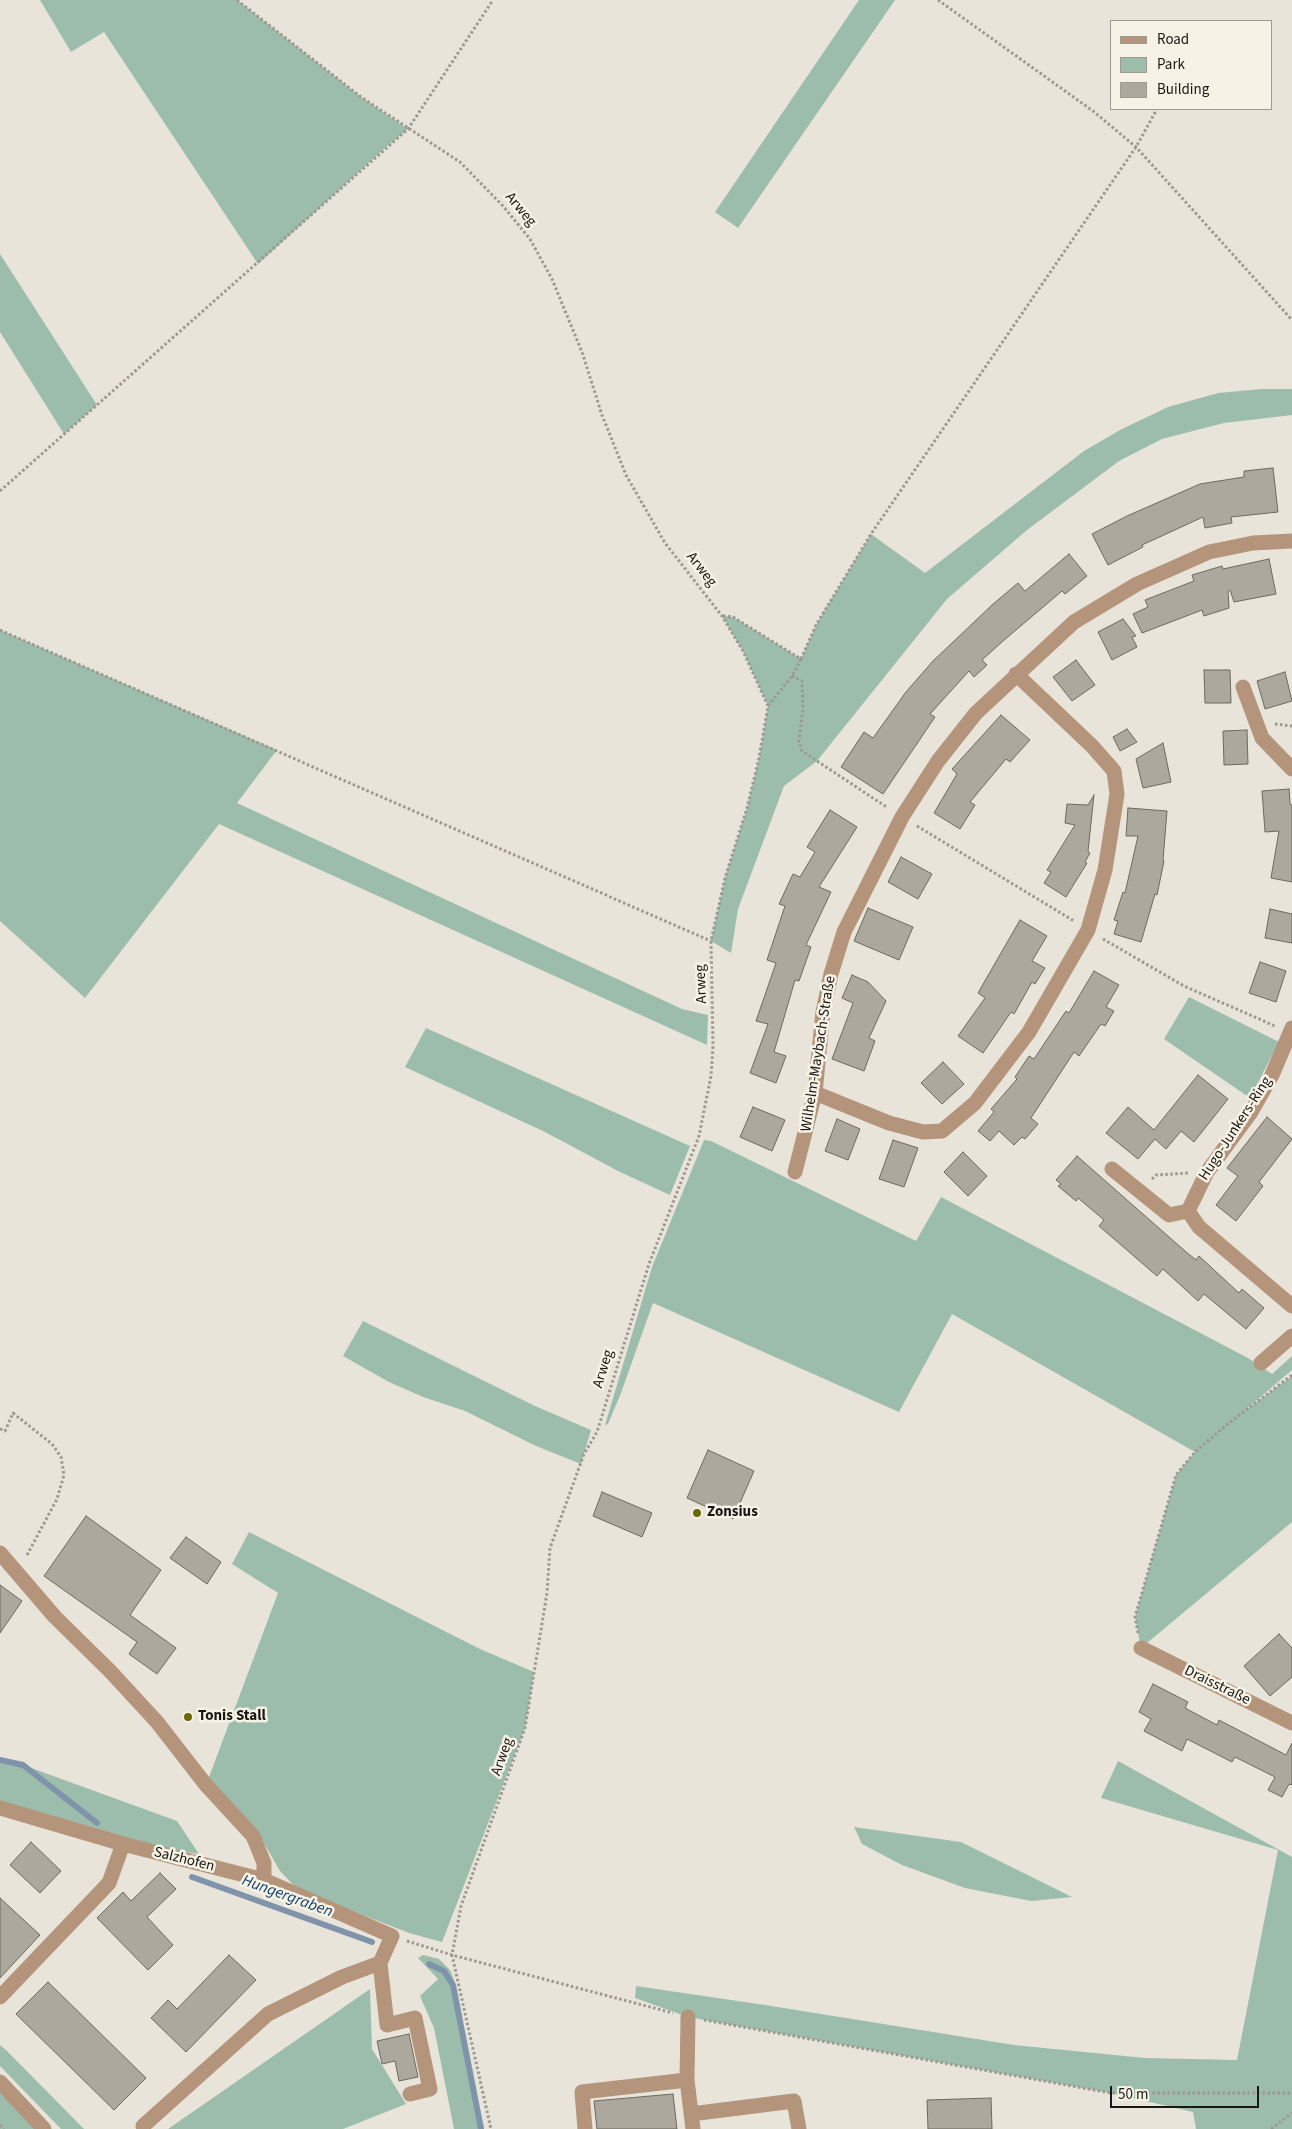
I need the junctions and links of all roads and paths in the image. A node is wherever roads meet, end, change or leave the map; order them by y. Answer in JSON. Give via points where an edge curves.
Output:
{"nodes":[{"id":1,"x":236,"y":0,"type":"edge"},
{"id":2,"x":493,"y":0,"type":"edge"},
{"id":3,"x":938,"y":0,"type":"edge"},
{"id":4,"x":1156,"y":110,"type":"edge"},
{"id":5,"x":408,"y":129,"type":"junction"},
{"id":6,"x":1136,"y":147,"type":"junction"},
{"id":7,"x":1292,"y":320,"type":"edge"},
{"id":8,"x":0,"y":490,"type":"edge"},
{"id":9,"x":1292,"y":541,"type":"edge"},
{"id":10,"x":722,"y":616,"type":"junction"},
{"id":11,"x":0,"y":630,"type":"edge"},
{"id":12,"x":801,"y":659,"type":"junction"},
{"id":13,"x":1016,"y":674,"type":"junction"},
{"id":14,"x":792,"y":676,"type":"junction"},
{"id":15,"x":1243,"y":687,"type":"dead end"},
{"id":16,"x":768,"y":706,"type":"junction"},
{"id":17,"x":1292,"y":769,"type":"edge"},
{"id":18,"x":902,"y":817,"type":"junction"},
{"id":19,"x":1088,"y":930,"type":"junction"},
{"id":20,"x":711,"y":942,"type":"junction"},
{"id":21,"x":1291,"y":1030,"type":"edge"},
{"id":22,"x":815,"y":1093,"type":"junction"},
{"id":23,"x":1112,"y":1169,"type":"dead end"},
{"id":24,"x":795,"y":1172,"type":"dead end"},
{"id":25,"x":1207,"y":1172,"type":"junction"},
{"id":26,"x":1140,"y":1193,"type":"junction"},
{"id":27,"x":1188,"y":1211,"type":"junction"},
{"id":28,"x":1292,"y":1306,"type":"edge"},
{"id":29,"x":1292,"y":1336,"type":"edge"},
{"id":30,"x":1261,"y":1363,"type":"dead end"},
{"id":31,"x":1292,"y":1375,"type":"edge"},
{"id":32,"x":0,"y":1429,"type":"edge"},
{"id":33,"x":0,"y":1553,"type":"edge"},
{"id":34,"x":17,"y":1573,"type":"junction"},
{"id":35,"x":1141,"y":1648,"type":"joint"},
{"id":36,"x":1290,"y":1718,"type":"edge"},
{"id":37,"x":0,"y":1808,"type":"edge"},
{"id":38,"x":123,"y":1844,"type":"junction"},
{"id":39,"x":264,"y":1880,"type":"junction"},
{"id":40,"x":392,"y":1936,"type":"junction"},
{"id":41,"x":452,"y":1955,"type":"junction"},
{"id":42,"x":380,"y":1963,"type":"junction"},
{"id":43,"x":0,"y":1997,"type":"edge"},
{"id":44,"x":688,"y":2018,"type":"junction"},
{"id":45,"x":687,"y":2080,"type":"junction"},
{"id":46,"x":0,"y":2082,"type":"edge"},
{"id":47,"x":1292,"y":2093,"type":"edge"},
{"id":48,"x":410,"y":2094,"type":"dead end"},
{"id":49,"x":1292,"y":2113,"type":"edge"},
{"id":50,"x":692,"y":2121,"type":"edge"},
{"id":51,"x":0,"y":2124,"type":"edge"},
{"id":52,"x":143,"y":2126,"type":"dead end"},
{"id":53,"x":4,"y":2129,"type":"edge"},
{"id":54,"x":44,"y":2129,"type":"edge"},
{"id":55,"x":491,"y":2129,"type":"edge"},
{"id":56,"x":585,"y":2129,"type":"edge"},
{"id":57,"x":799,"y":2129,"type":"edge"},
{"id":58,"x":1271,"y":2129,"type":"edge"}],
"edges":[{"from":1,"to":5,"type":"path","name":"Arweg"},
{"from":2,"to":5,"type":"path"},
{"from":3,"to":6,"type":"path","via":[[1093,111]]},
{"from":4,"to":6,"type":"path"},
{"from":5,"to":8,"type":"path"},
{"from":5,"to":10,"type":"path","name":"Arweg","via":[[460,162],[503,206],[530,240],[552,279],[582,352],[626,475],[665,543]]},
{"from":6,"to":7,"type":"path"},
{"from":6,"to":12,"type":"path","via":[[871,534],[816,625]]},
{"from":9,"to":13,"type":"street","name":"Wilhelm-Maybach-Straße","via":[[1253,543],[1209,552],[1137,584],[1074,622]]},
{"from":10,"to":12,"type":"path","via":[[733,617]]},
{"from":10,"to":16,"type":"path","name":"Arweg","via":[[743,651]]},
{"from":11,"to":20,"type":"path"},
{"from":12,"to":14,"type":"path"},
{"from":13,"to":18,"type":"street","name":"Wilhelm-Maybach-Straße","via":[[976,713],[938,762]]},
{"from":13,"to":19,"type":"street","via":[[1114,771],[1117,794],[1105,870]]},
{"from":14,"to":16,"type":"path"},
{"from":14,"to":18,"type":"path","via":[[802,681],[799,741],[802,751]]},
{"from":15,"to":17,"type":"street","via":[[1262,738]]},
{"from":16,"to":20,"type":"path","name":"Arweg","via":[[747,808],[725,878]]},
{"from":18,"to":19,"type":"path"},
{"from":18,"to":22,"type":"street","name":"Wilhelm-Maybach-Straße","via":[[844,932],[823,1012]]},
{"from":19,"to":21,"type":"path","via":[[1184,986]]},
{"from":19,"to":22,"type":"street","via":[[1029,1032],[975,1103],[942,1131],[923,1132],[889,1123]]},
{"from":20,"to":41,"type":"path","name":"Arweg","via":[[713,1047],[711,1076],[699,1136],[649,1264],[597,1432],[584,1454],[550,1548],[547,1593],[525,1728],[461,1906]]},
{"from":21,"to":25,"type":"street","name":"Hugo-Junkers-Ring","via":[[1272,1075],[1251,1112]]},
{"from":22,"to":24,"type":"street","name":"Wilhelm-Maybach-Straße"},
{"from":23,"to":26,"type":"street"},
{"from":25,"to":26,"type":"path","via":[[1156,1175]]},
{"from":25,"to":27,"type":"street","name":"Hugo-Junkers-Ring"},
{"from":26,"to":27,"type":"street","via":[[1169,1215]]},
{"from":27,"to":28,"type":"street","via":[[1199,1227]]},
{"from":29,"to":30,"type":"street"},
{"from":31,"to":35,"type":"path","via":[[1228,1423],[1195,1452],[1176,1475],[1135,1617]]},
{"from":32,"to":34,"type":"path","via":[[5,1431],[12,1413],[52,1444],[61,1457],[64,1476],[57,1499]]},
{"from":33,"to":34,"type":"street"},
{"from":34,"to":39,"type":"street","via":[[156,1722],[206,1785],[253,1836],[264,1863]]},
{"from":35,"to":36,"type":"street","name":"Draisstraße"},
{"from":37,"to":38,"type":"street","name":"Salzhofen"},
{"from":38,"to":39,"type":"street","name":"Salzhofen"},
{"from":38,"to":43,"type":"street","via":[[109,1883]]},
{"from":39,"to":40,"type":"street","name":"Salzhofen"},
{"from":40,"to":41,"type":"path"},
{"from":40,"to":42,"type":"street"},
{"from":41,"to":44,"type":"path"},
{"from":41,"to":55,"type":"path","name":"Arweg"},
{"from":42,"to":48,"type":"street","via":[[387,2025],[414,2018],[430,2089]]},
{"from":42,"to":52,"type":"street","via":[[342,1977],[268,2014]]},
{"from":44,"to":45,"type":"street"},
{"from":44,"to":47,"type":"path","via":[[1111,2093]]},
{"from":45,"to":50,"type":"street"},
{"from":45,"to":56,"type":"street","via":[[582,2092]]},
{"from":46,"to":54,"type":"street"},
{"from":49,"to":58,"type":"path"},
{"from":50,"to":57,"type":"street","via":[[794,2101]]},
{"from":51,"to":53,"type":"path"}]}
